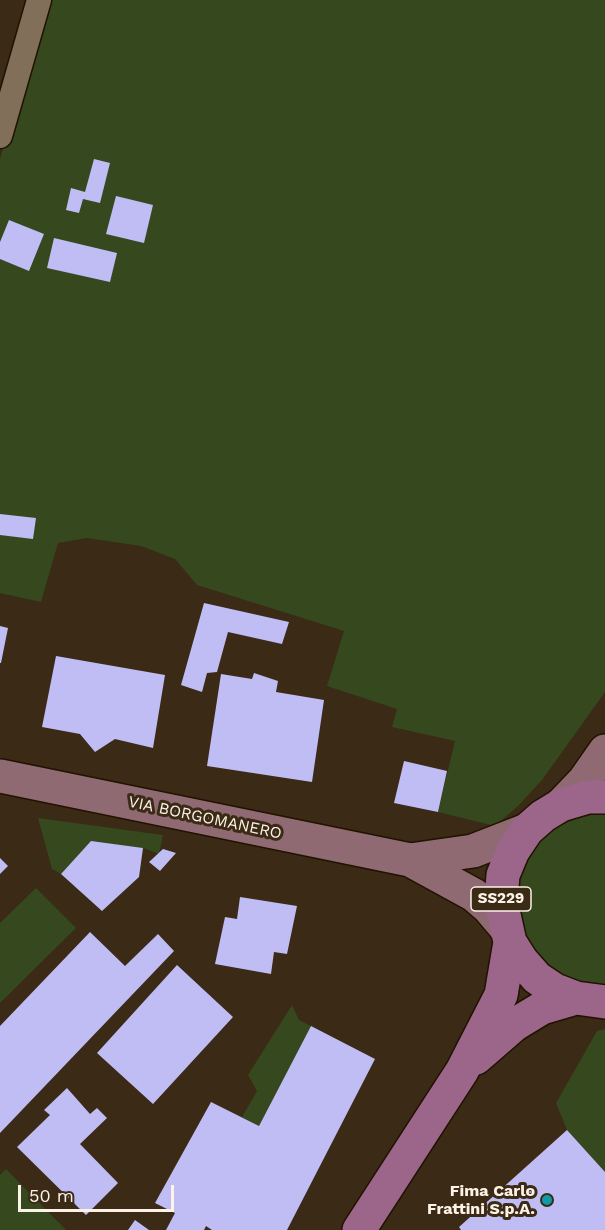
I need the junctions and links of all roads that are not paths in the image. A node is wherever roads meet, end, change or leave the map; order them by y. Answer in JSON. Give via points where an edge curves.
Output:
{"nodes":[{"id":1,"x":39,"y":0,"type":"edge"},
{"id":2,"x":0,"y":136,"type":"edge"},
{"id":3,"x":605,"y":750,"type":"edge"},
{"id":4,"x":0,"y":776,"type":"edge"},
{"id":5,"x":605,"y":797,"type":"edge"},
{"id":6,"x":561,"y":806,"type":"junction"},
{"id":7,"x":528,"y":830,"type":"junction"},
{"id":8,"x":410,"y":860,"type":"junction"},
{"id":9,"x":507,"y":935,"type":"junction"},
{"id":10,"x":591,"y":1000,"type":"edge"},
{"id":11,"x":462,"y":1071,"type":"junction"},
{"id":12,"x":359,"y":1230,"type":"edge"}],
"edges":[{"from":1,"to":2,"type":"street"},
{"from":3,"to":6,"type":"main road"},
{"from":4,"to":8,"type":"main road","name":"VIA BORGOMANERO","number":"SS229"},
{"from":5,"to":6,"type":"main road","number":"SS229","via":[[588,797]]},
{"from":6,"to":7,"type":"main road","number":"SS229"},
{"from":7,"to":8,"type":"main road","name":"VIA BORGOMANERO","number":"SS229","via":[[473,852]]},
{"from":7,"to":9,"type":"main road","number":"SS229","via":[[503,875],[501,901]]},
{"from":8,"to":9,"type":"main road","name":"VIA BORGOMANERO","number":"SS229","via":[[474,895],[489,908]]},
{"from":9,"to":10,"type":"main road","number":"SS229","via":[[537,978],[555,990]]},
{"from":9,"to":11,"type":"main road","via":[[501,995]]},
{"from":10,"to":11,"type":"main road","via":[[542,1008],[514,1025]]},
{"from":11,"to":12,"type":"main road"}]}
